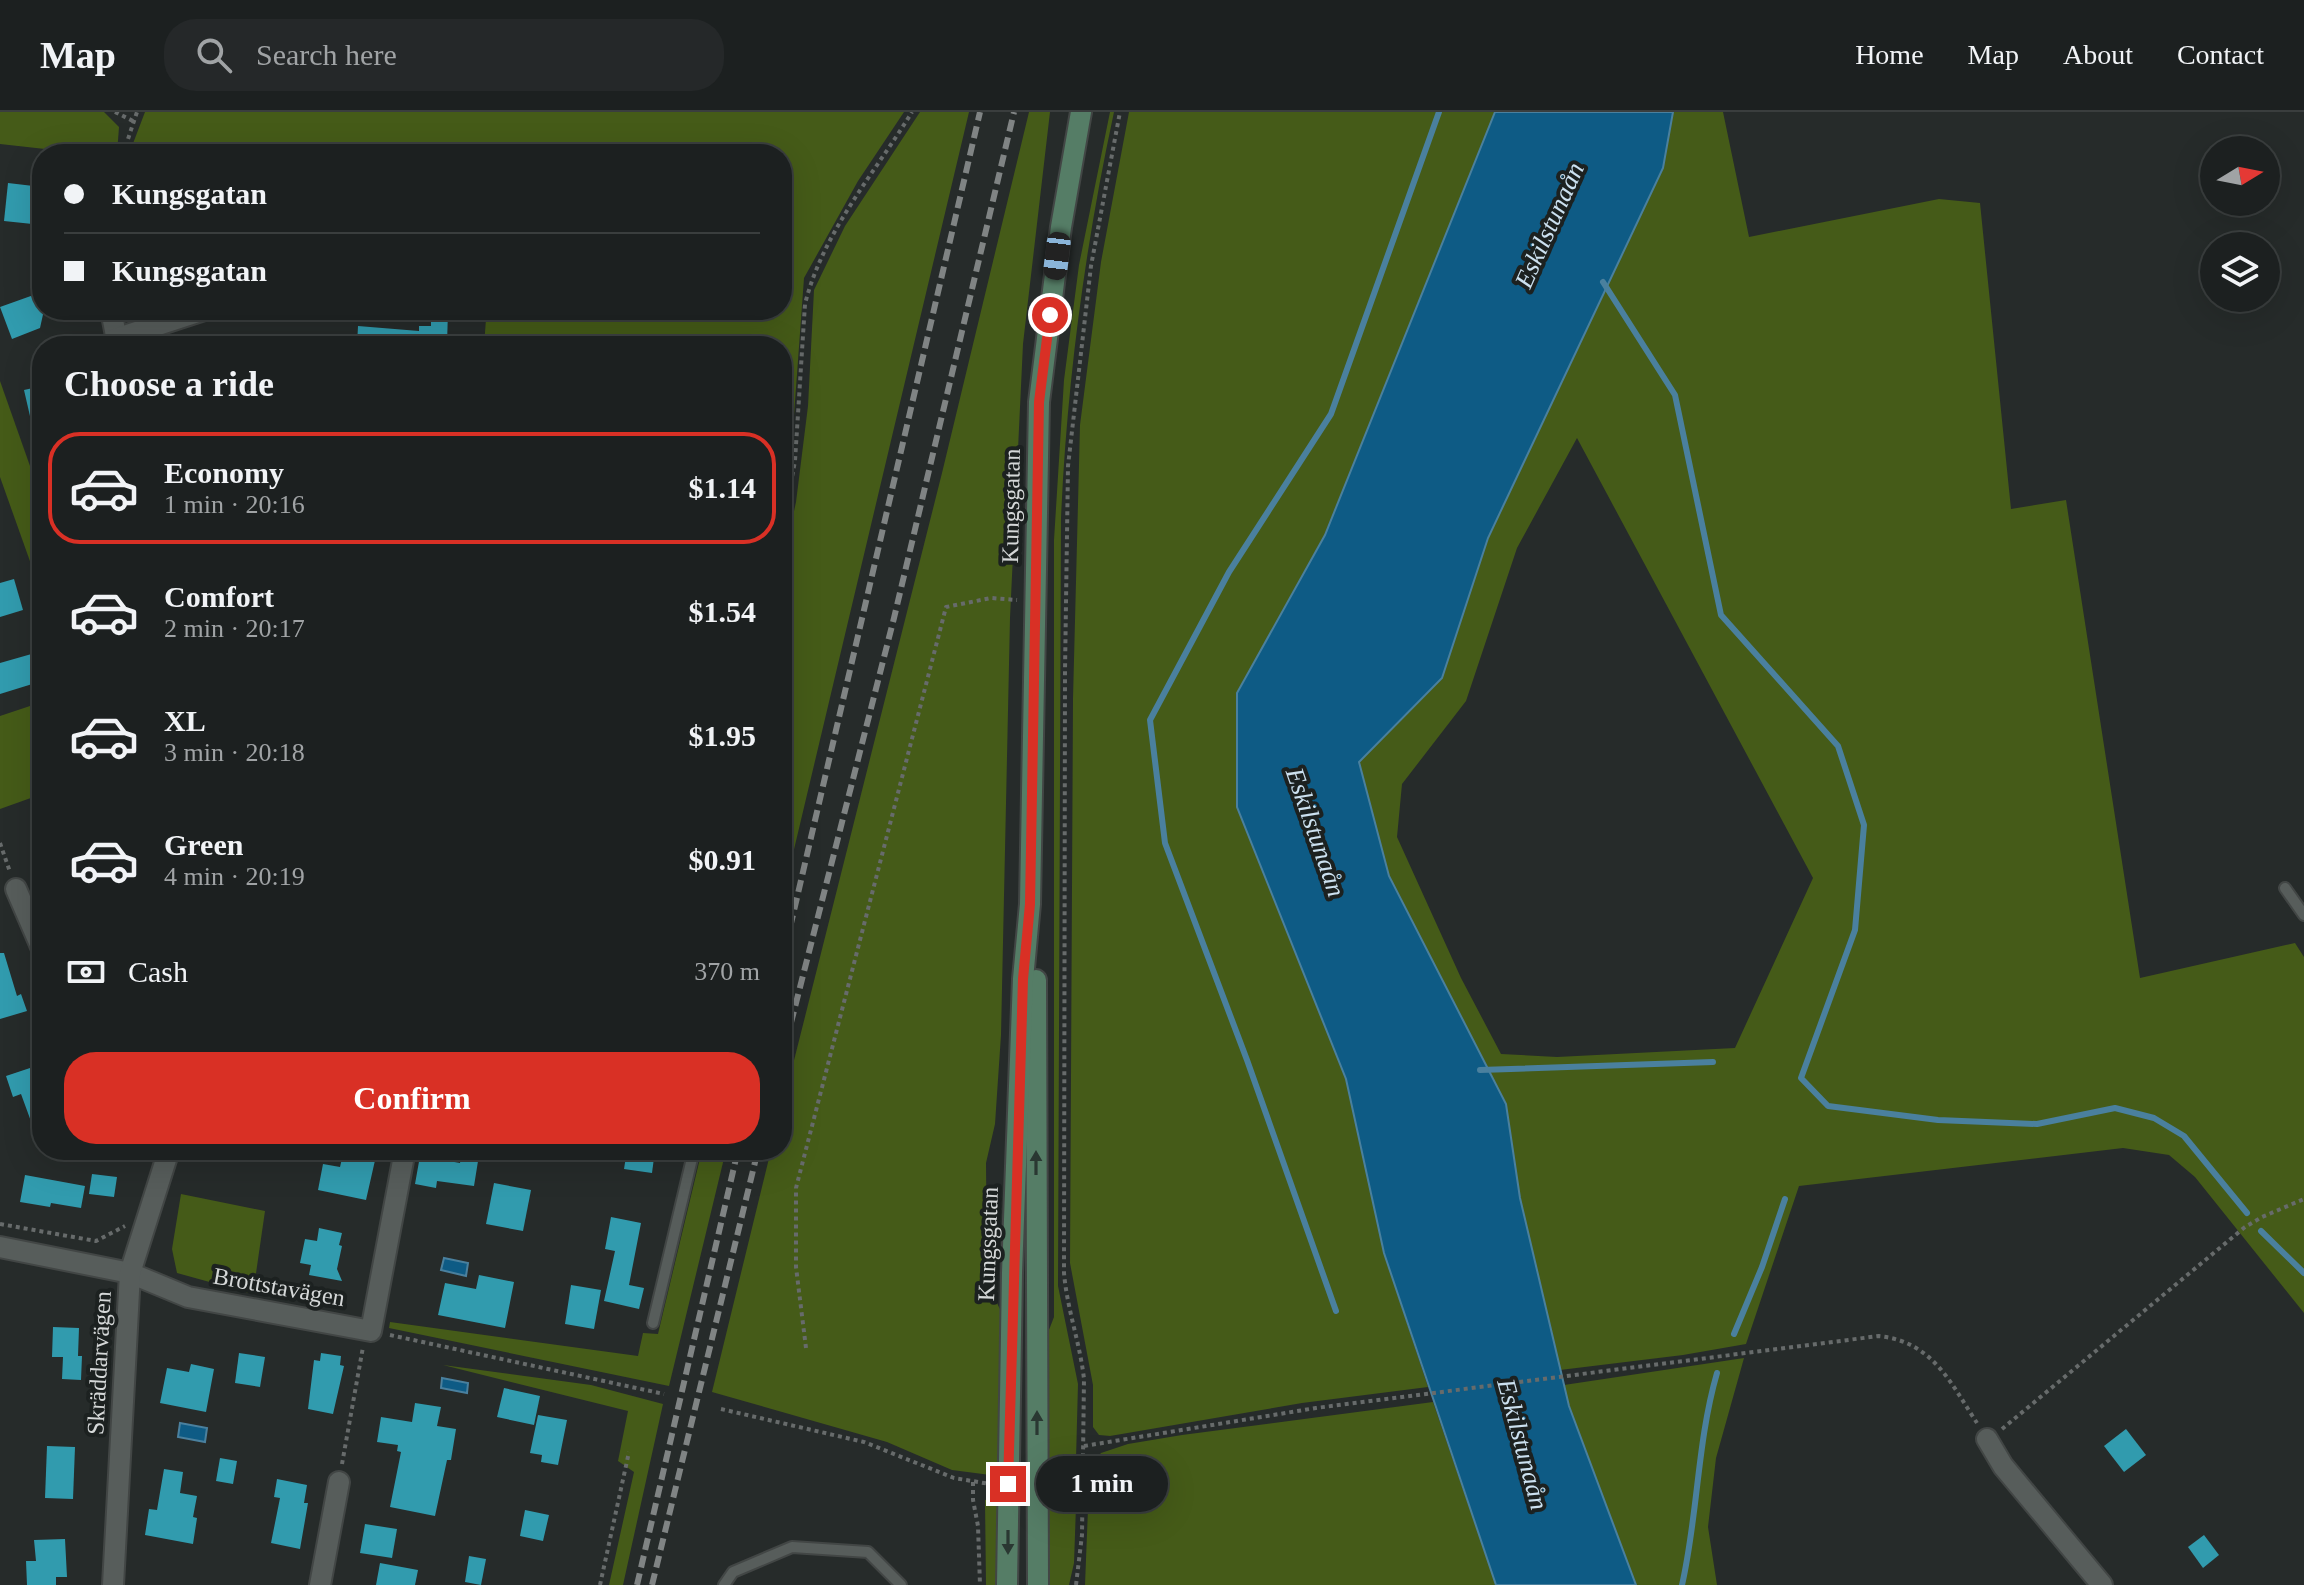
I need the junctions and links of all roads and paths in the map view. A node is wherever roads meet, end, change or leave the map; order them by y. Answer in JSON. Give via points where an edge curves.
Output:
{"nodes":[{"id":1,"x":115,"y":112,"type":"edge"},
{"id":2,"x":137,"y":112,"type":"edge"},
{"id":3,"x":912,"y":112,"type":"edge"},
{"id":4,"x":1081,"y":112,"type":"edge"},
{"id":5,"x":1120,"y":112,"type":"edge"},
{"id":6,"x":133,"y":121,"type":"junction"},
{"id":7,"x":126,"y":144,"type":"edge"},
{"id":8,"x":176,"y":320,"type":"edge"},
{"id":9,"x":132,"y":336,"type":"edge"},
{"id":10,"x":792,"y":477,"type":"edge"},
{"id":11,"x":1035,"y":602,"type":"junction"},
{"id":12,"x":0,"y":843,"type":"edge"},
{"id":13,"x":2285,"y":888,"type":"dead end"},
{"id":14,"x":16,"y":889,"type":"joint"},
{"id":15,"x":1030,"y":904,"type":"junction"},
{"id":16,"x":2304,"y":915,"type":"edge"},
{"id":17,"x":32,"y":926,"type":"edge"},
{"id":18,"x":166,"y":1160,"type":"edge"},
{"id":19,"x":403,"y":1160,"type":"edge"},
{"id":20,"x":692,"y":1160,"type":"edge"},
{"id":21,"x":2304,"y":1199,"type":"edge"},
{"id":22,"x":0,"y":1224,"type":"edge"},
{"id":23,"x":144,"y":1227,"type":"junction"},
{"id":24,"x":0,"y":1247,"type":"edge"},
{"id":25,"x":130,"y":1273,"type":"junction"},
{"id":26,"x":653,"y":1323,"type":"dead end"},
{"id":27,"x":371,"y":1331,"type":"junction"},
{"id":28,"x":806,"y":1348,"type":"dead end"},
{"id":29,"x":664,"y":1394,"type":"dead end"},
{"id":30,"x":721,"y":1409,"type":"dead end"},
{"id":31,"x":1987,"y":1439,"type":"junction"},
{"id":32,"x":1084,"y":1446,"type":"junction"},
{"id":33,"x":629,"y":1452,"type":"dead end"},
{"id":34,"x":339,"y":1482,"type":"joint"},
{"id":35,"x":973,"y":1482,"type":"junction"},
{"id":36,"x":1008,"y":1484,"type":"junction"},
{"id":37,"x":1038,"y":1484,"type":"junction"},
{"id":38,"x":1083,"y":1490,"type":"junction"},
{"id":39,"x":113,"y":1585,"type":"edge"},
{"id":40,"x":320,"y":1585,"type":"edge"},
{"id":41,"x":600,"y":1585,"type":"edge"},
{"id":42,"x":724,"y":1585,"type":"edge"},
{"id":43,"x":901,"y":1585,"type":"edge"},
{"id":44,"x":980,"y":1585,"type":"edge"},
{"id":45,"x":1007,"y":1585,"type":"edge"},
{"id":46,"x":1038,"y":1585,"type":"edge"},
{"id":47,"x":1076,"y":1585,"type":"edge"},
{"id":48,"x":2102,"y":1585,"type":"edge"}],
"edges":[{"from":1,"to":6,"type":"path"},
{"from":2,"to":6,"type":"path"},
{"from":3,"to":10,"type":"path","via":[[838,225],[811,280]]},
{"from":4,"to":11,"type":"main road","name":"Kungsgatan","via":[[1039,402]]},
{"from":5,"to":32,"type":"path","via":[[1091,266],[1068,466],[1064,1273],[1082,1361]]},
{"from":6,"to":7,"type":"path"},
{"from":8,"to":9,"type":"street"},
{"from":11,"to":15,"type":"main road","name":"Kungsgatan"},
{"from":11,"to":28,"type":"path","via":[[991,598],[946,607],[796,1188],[796,1267]]},
{"from":12,"to":14,"type":"path"},
{"from":13,"to":16,"type":"lane"},
{"from":14,"to":17,"type":"street"},
{"from":15,"to":36,"type":"main road","name":"Kungsgatan","via":[[1023,979]]},
{"from":37,"to":15,"type":"main road","name":"Kungsgatan","one_way":true,"via":[[1036,979]]},
{"from":18,"to":23,"type":"street","name":"Skräddarvägen"},
{"from":19,"to":27,"type":"street","name":"Brottstavägen"},
{"from":20,"to":26,"type":"lane"},
{"from":21,"to":31,"type":"path","via":[[2245,1227]]},
{"from":22,"to":23,"type":"path","via":[[96,1241],[127,1225]]},
{"from":23,"to":25,"type":"street","name":"Skräddarvägen"},
{"from":24,"to":25,"type":"street","name":"Brottstavägen"},
{"from":25,"to":27,"type":"street","name":"Brottstavägen","via":[[188,1297]]},
{"from":25,"to":39,"type":"street","name":"Skräddarvägen"},
{"from":27,"to":29,"type":"path"},
{"from":27,"to":34,"type":"path","via":[[363,1346]]},
{"from":30,"to":35,"type":"path","via":[[864,1442]]},
{"from":31,"to":32,"type":"path","via":[[1935,1362],[1915,1346],[1864,1337],[1316,1408]]},
{"from":31,"to":48,"type":"street","via":[[2003,1466]]},
{"from":32,"to":38,"type":"path"},
{"from":33,"to":41,"type":"path"},
{"from":34,"to":40,"type":"street"},
{"from":35,"to":36,"type":"path"},
{"from":35,"to":44,"type":"path"},
{"from":36,"to":45,"type":"main road","name":"Kungsgatan","one_way":true},
{"from":37,"to":38,"type":"path"},
{"from":37,"to":46,"type":"main road","name":"Kungsgatan"},
{"from":38,"to":47,"type":"path"},
{"from":42,"to":43,"type":"lane","via":[[733,1572],[792,1547],[868,1552]]}]}
